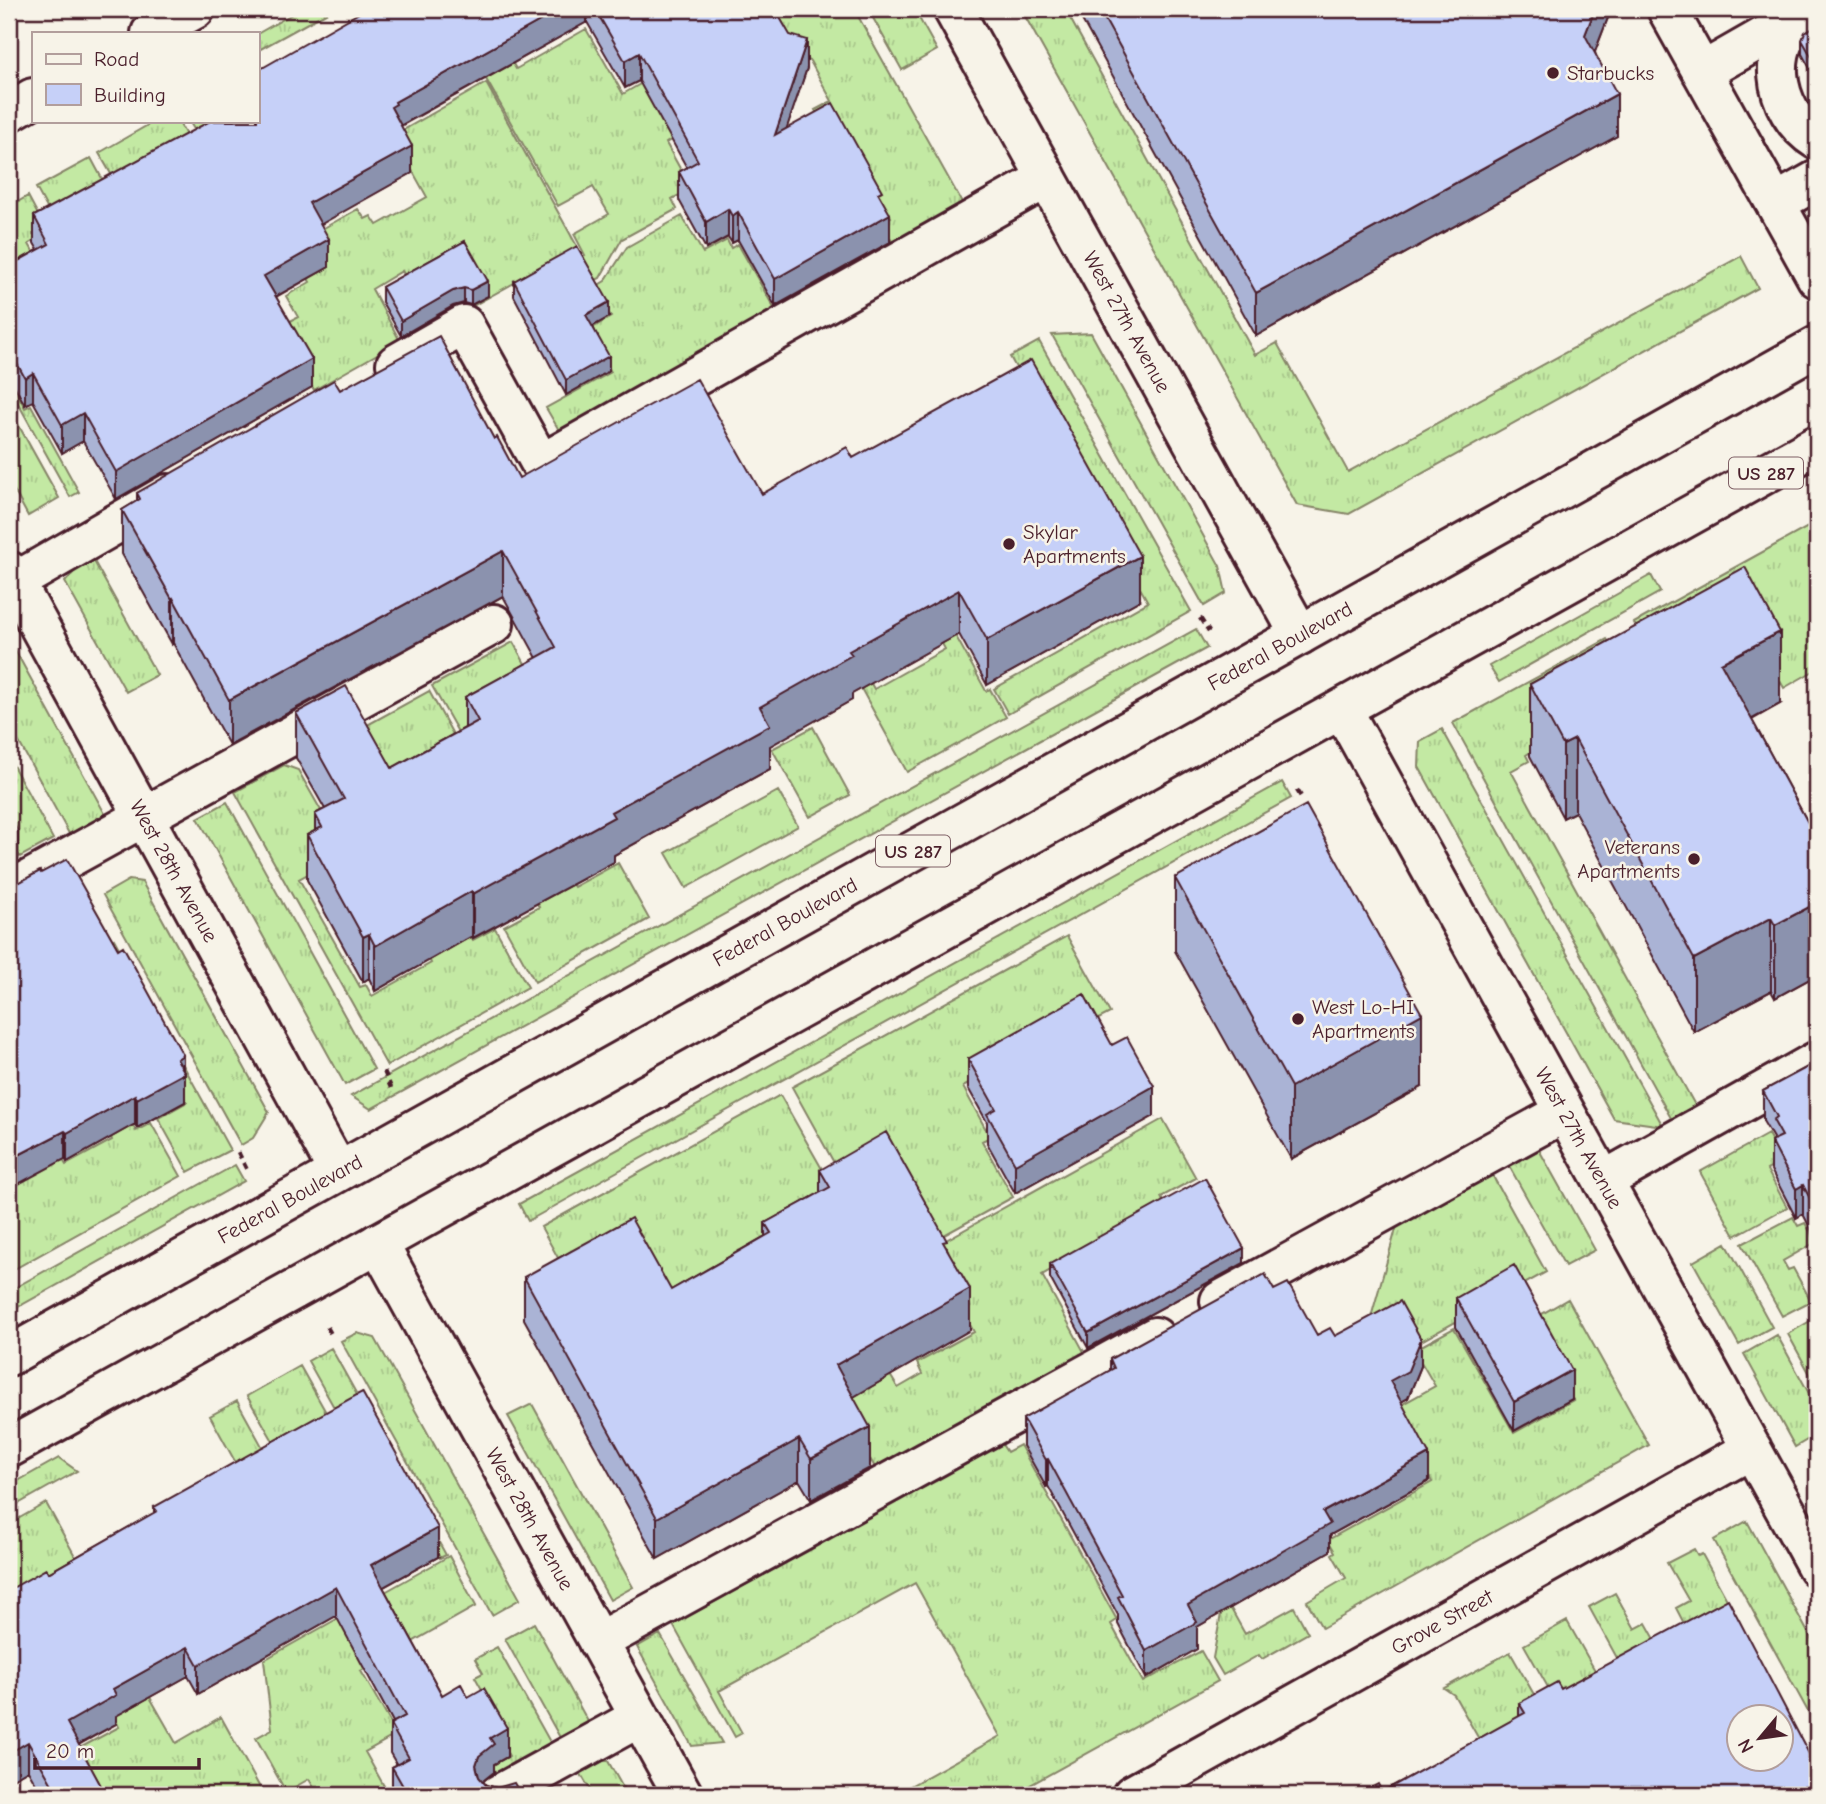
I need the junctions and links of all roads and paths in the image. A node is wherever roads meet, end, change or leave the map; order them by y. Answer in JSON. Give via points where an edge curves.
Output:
{"nodes":[{"id":1,"x":195,"y":9,"type":"edge"},
{"id":2,"x":953,"y":9,"type":"edge"},
{"id":3,"x":1667,"y":9,"type":"edge"},
{"id":4,"x":1807,"y":12,"type":"edge"},
{"id":5,"x":153,"y":32,"type":"edge"},
{"id":6,"x":1702,"y":72,"type":"junction"},
{"id":7,"x":32,"y":99,"type":"edge"},
{"id":8,"x":9,"y":112,"type":"edge"},
{"id":9,"x":1817,"y":140,"type":"edge"},
{"id":10,"x":1047,"y":178,"type":"junction"},
{"id":11,"x":1817,"y":180,"type":"edge"},
{"id":12,"x":1776,"y":203,"type":"junction"},
{"id":13,"x":1817,"y":278,"type":"edge"},
{"id":14,"x":1817,"y":346,"type":"edge"},
{"id":15,"x":367,"y":380,"type":"edge"},
{"id":16,"x":1817,"y":445,"type":"edge"},
{"id":17,"x":197,"y":477,"type":"edge"},
{"id":18,"x":12,"y":576,"type":"edge"},
{"id":19,"x":494,"y":624,"type":"dead end"},
{"id":20,"x":1300,"y":635,"type":"junction"},
{"id":21,"x":1342,"y":709,"type":"junction"},
{"id":22,"x":144,"y":817,"type":"junction"},
{"id":23,"x":9,"y":891,"type":"edge"},
{"id":24,"x":1817,"y":1061,"type":"edge"},
{"id":25,"x":1565,"y":1112,"type":"junction"},
{"id":26,"x":338,"y":1171,"type":"junction"},
{"id":27,"x":1603,"y":1181,"type":"junction"},
{"id":28,"x":378,"y":1243,"type":"junction"},
{"id":29,"x":9,"y":1356,"type":"edge"},
{"id":30,"x":9,"y":1448,"type":"edge"},
{"id":31,"x":1752,"y":1449,"type":"junction"},
{"id":32,"x":1817,"y":1567,"type":"edge"},
{"id":33,"x":598,"y":1642,"type":"junction"},
{"id":34,"x":640,"y":1717,"type":"junction"},
{"id":35,"x":498,"y":1795,"type":"edge"},
{"id":36,"x":683,"y":1795,"type":"edge"},
{"id":37,"x":1132,"y":1795,"type":"edge"}],
"edges":[{"from":1,"to":5,"type":"main road"},
{"from":2,"to":10,"type":"main road","name":"West 27th Avenue"},
{"from":3,"to":6,"type":"main road"},
{"from":4,"to":6,"type":"main road"},
{"from":4,"to":9,"type":"main road","via":[[1788,33],[1779,55],[1779,87],[1791,116]]},
{"from":6,"to":12,"type":"main road"},
{"from":7,"to":8,"type":"main road"},
{"from":10,"to":15,"type":"main road","via":[[541,464],[464,325]]},
{"from":10,"to":20,"type":"main road","name":"West 27th Avenue"},
{"from":11,"to":12,"type":"main road"},
{"from":12,"to":13,"type":"main road"},
{"from":14,"to":20,"type":"main road","name":"Federal Boulevard","number":"US 287"},
{"from":16,"to":21,"type":"main road","number":"US 287"},
{"from":17,"to":18,"type":"main road"},
{"from":18,"to":22,"type":"main road","name":"West 28th Avenue"},
{"from":19,"to":22,"type":"main road"},
{"from":20,"to":26,"type":"main road","name":"Federal Boulevard","number":"US 287"},
{"from":21,"to":25,"type":"main road","name":"West 27th Avenue"},
{"from":21,"to":28,"type":"main road","number":"US 287"},
{"from":22,"to":23,"type":"main road"},
{"from":22,"to":26,"type":"main road","name":"West 28th Avenue"},
{"from":24,"to":27,"type":"main road"},
{"from":25,"to":27,"type":"main road","name":"West 27th Avenue"},
{"from":25,"to":33,"type":"main road"},
{"from":26,"to":29,"type":"main road","name":"Federal Boulevard","number":"US 287"},
{"from":27,"to":31,"type":"main road","name":"West 27th Avenue"},
{"from":28,"to":30,"type":"main road","number":"US 287"},
{"from":28,"to":33,"type":"main road","name":"West 28th Avenue"},
{"from":31,"to":32,"type":"main road","name":"West 27th Avenue"},
{"from":31,"to":37,"type":"main road","name":"Grove Street"},
{"from":33,"to":34,"type":"main road","name":"West 28th Avenue"},
{"from":34,"to":35,"type":"main road"},
{"from":34,"to":36,"type":"main road","name":"West 28th Avenue"}]}
